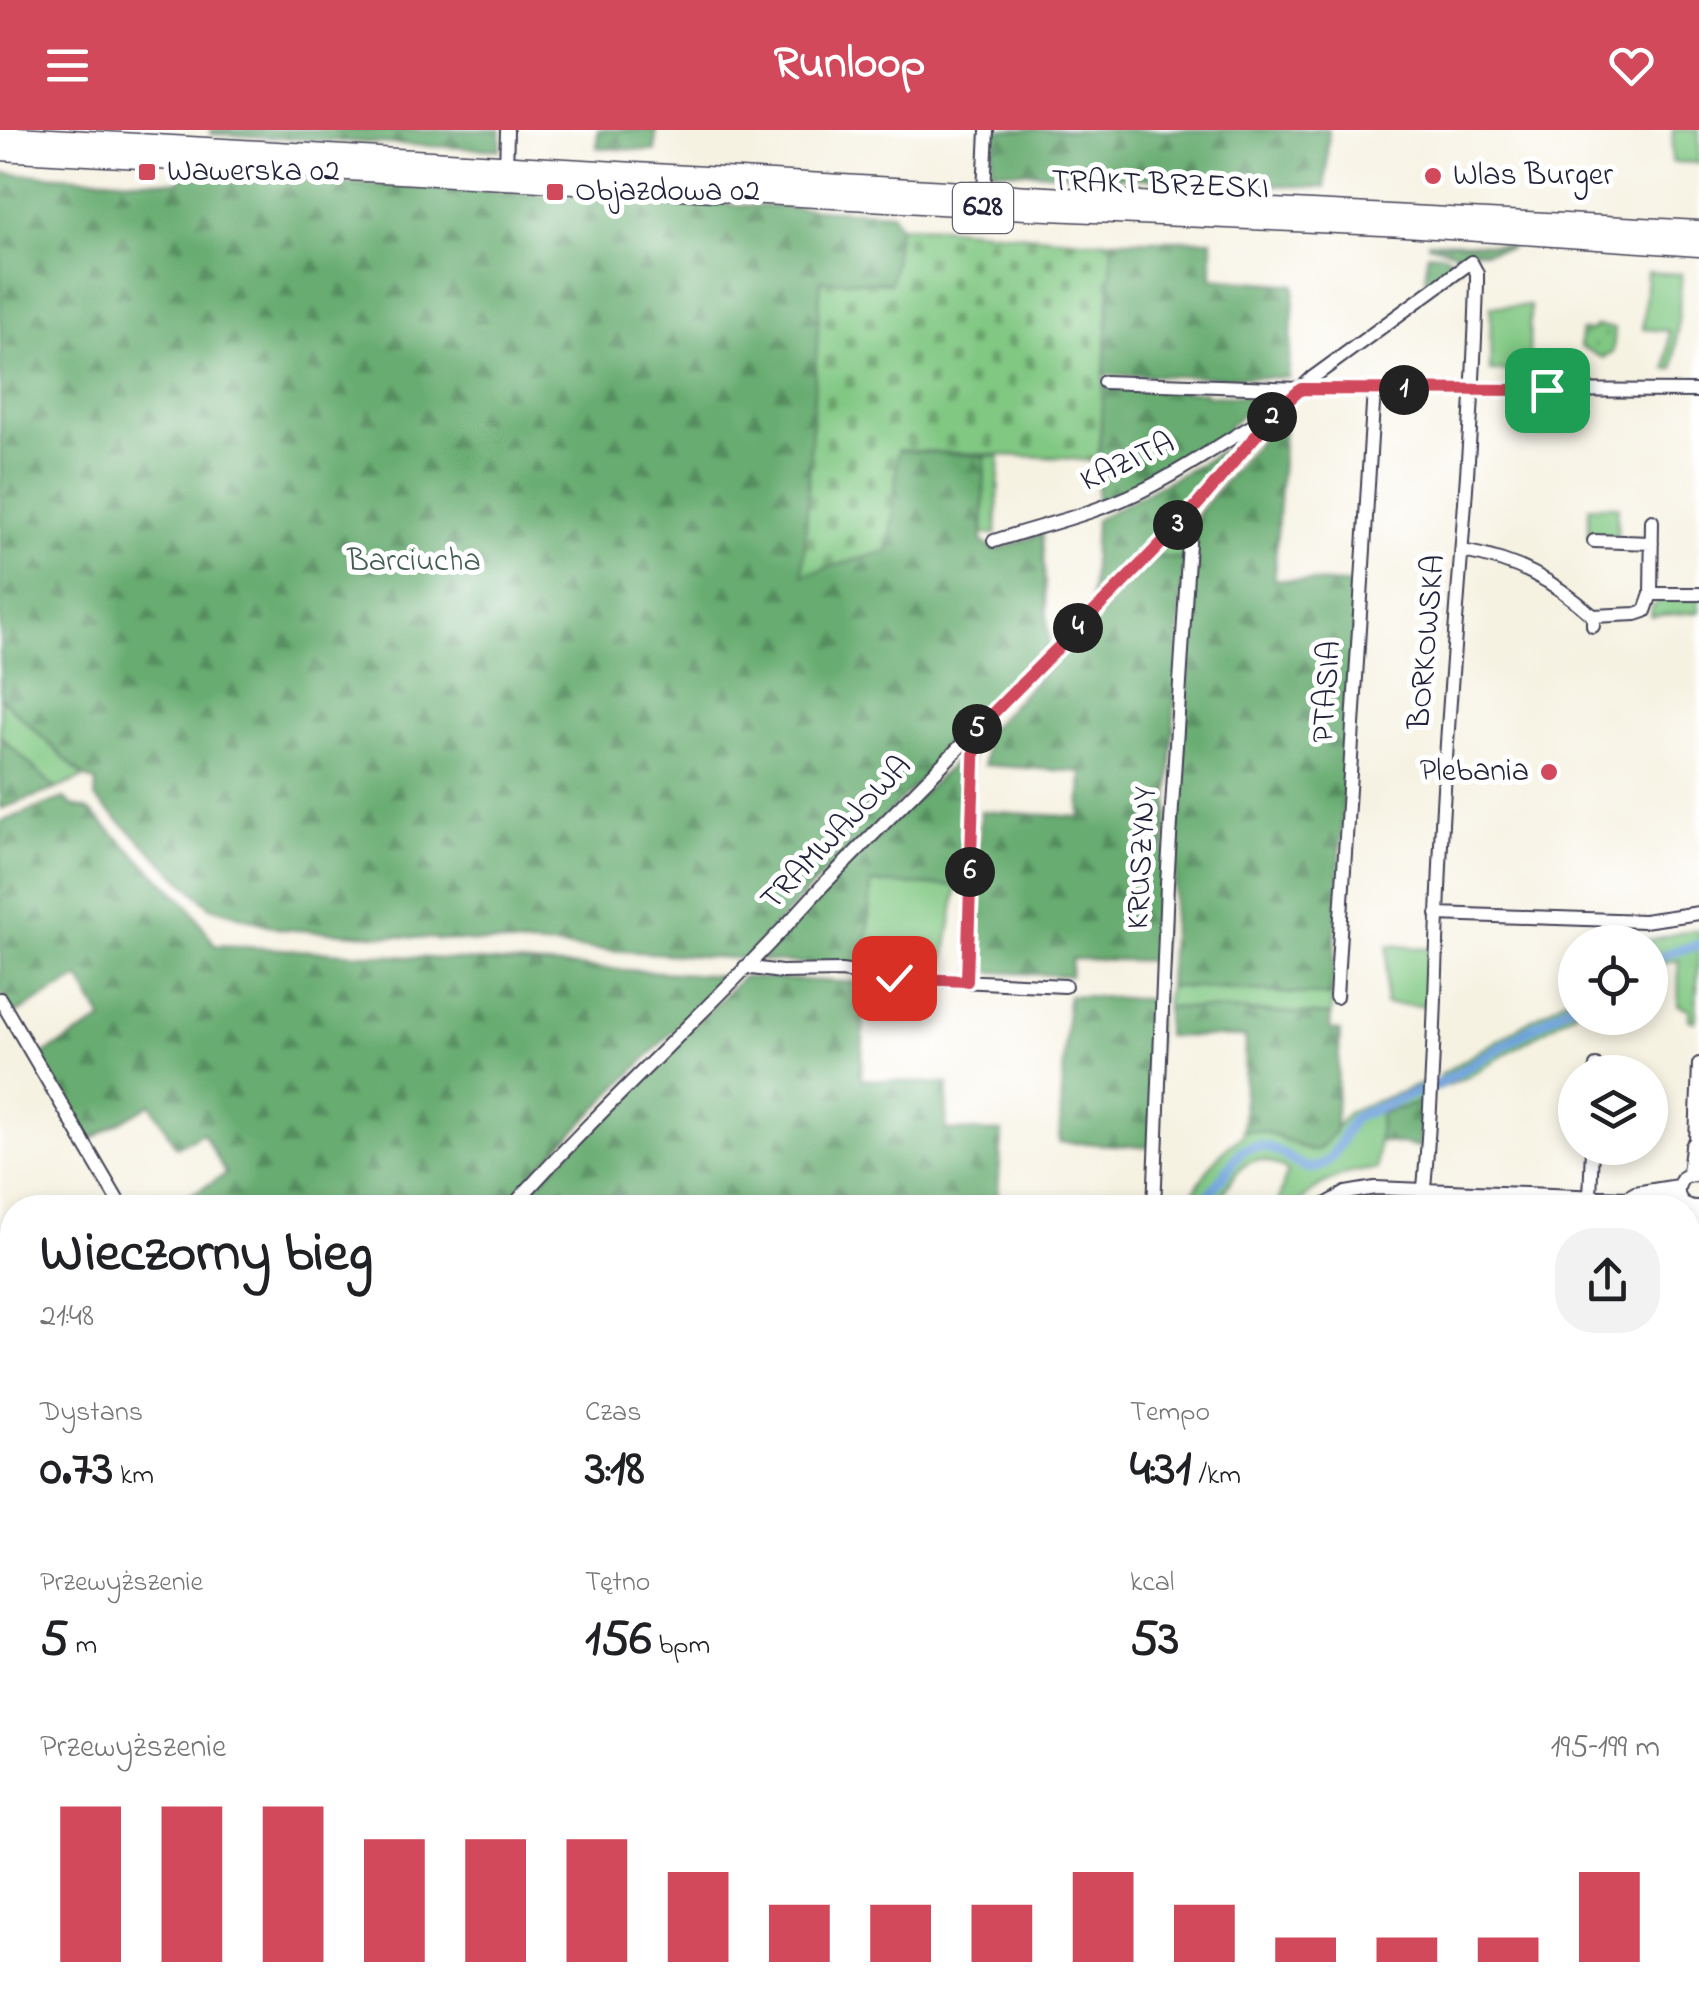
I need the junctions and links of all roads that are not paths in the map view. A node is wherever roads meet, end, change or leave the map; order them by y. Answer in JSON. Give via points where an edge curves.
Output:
{"nodes":[{"id":1,"x":507,"y":130,"type":"edge"},
{"id":2,"x":987,"y":130,"type":"edge"},
{"id":3,"x":0,"y":135,"type":"edge"},
{"id":4,"x":199,"y":147,"type":"junction"},
{"id":5,"x":0,"y":151,"type":"edge"},
{"id":6,"x":506,"y":172,"type":"junction"},
{"id":7,"x":984,"y":192,"type":"junction"},
{"id":8,"x":1699,"y":230,"type":"edge"},
{"id":9,"x":1699,"y":246,"type":"edge"},
{"id":10,"x":1472,"y":262,"type":"joint"},
{"id":11,"x":1104,"y":382,"type":"dead end"},
{"id":12,"x":1301,"y":389,"type":"junction"},
{"id":13,"x":1374,"y":389,"type":"junction"},
{"id":14,"x":1474,"y":390,"type":"junction"},
{"id":15,"x":1699,"y":390,"type":"edge"},
{"id":16,"x":1275,"y":413,"type":"junction"},
{"id":17,"x":1191,"y":512,"type":"junction"},
{"id":18,"x":1652,"y":521,"type":"dead end"},
{"id":19,"x":994,"y":541,"type":"dead end"},
{"id":20,"x":1594,"y":541,"type":"dead end"},
{"id":21,"x":1652,"y":543,"type":"junction"},
{"id":22,"x":1463,"y":551,"type":"junction"},
{"id":23,"x":1651,"y":594,"type":"junction"},
{"id":24,"x":1699,"y":594,"type":"edge"},
{"id":25,"x":975,"y":732,"type":"junction"},
{"id":26,"x":1699,"y":913,"type":"edge"},
{"id":27,"x":1436,"y":914,"type":"junction"},
{"id":28,"x":745,"y":966,"type":"junction"},
{"id":29,"x":967,"y":981,"type":"junction"},
{"id":30,"x":1065,"y":986,"type":"dead end"},
{"id":31,"x":1336,"y":997,"type":"dead end"},
{"id":32,"x":0,"y":999,"type":"edge"},
{"id":33,"x":1699,"y":1064,"type":"edge"},
{"id":34,"x":1698,"y":1143,"type":"edge"},
{"id":35,"x":1591,"y":1165,"type":"edge"},
{"id":36,"x":1694,"y":1174,"type":"edge"},
{"id":37,"x":1425,"y":1189,"type":"junction"},
{"id":38,"x":1678,"y":1191,"type":"junction"},
{"id":39,"x":114,"y":1195,"type":"edge"},
{"id":40,"x":523,"y":1195,"type":"edge"},
{"id":41,"x":1155,"y":1195,"type":"edge"},
{"id":42,"x":1341,"y":1195,"type":"edge"},
{"id":43,"x":1424,"y":1195,"type":"edge"},
{"id":44,"x":1479,"y":1195,"type":"edge"},
{"id":45,"x":1590,"y":1195,"type":"edge"},
{"id":46,"x":1664,"y":1195,"type":"edge"},
{"id":47,"x":1680,"y":1195,"type":"edge"}],
"edges":[{"from":1,"to":6,"type":"street"},
{"from":2,"to":7,"type":"street"},
{"from":3,"to":4,"type":"main road","number":"628"},
{"from":4,"to":5,"type":"main road","number":"628"},
{"from":4,"to":6,"type":"main road","name":"TRAKT BRZESKI","number":"628"},
{"from":6,"to":7,"type":"main road","name":"TRAKT BRZESKI","number":"628"},
{"from":6,"to":9,"type":"main road","name":"TRAKT BRZESKI","number":"628","via":[[1044,211]]},
{"from":7,"to":8,"type":"main road","name":"TRAKT BRZESKI","number":"628"},
{"from":10,"to":12,"type":"street","name":"TRAMWAJOWA"},
{"from":10,"to":14,"type":"street","name":"BORKOWSKA","via":[[1478,283]]},
{"from":11,"to":12,"type":"street"},
{"from":12,"to":13,"type":"street"},
{"from":12,"to":16,"type":"street","name":"TRAMWAJOWA"},
{"from":13,"to":14,"type":"street"},
{"from":13,"to":31,"type":"street","name":"PTASIA"},
{"from":14,"to":15,"type":"street"},
{"from":14,"to":22,"type":"street","name":"BORKOWSKA"},
{"from":16,"to":17,"type":"street","name":"TRAMWAJOWA"},
{"from":16,"to":19,"type":"street","name":"KAZITA","via":[[1101,509]]},
{"from":17,"to":25,"type":"street","name":"TRAMWAJOWA"},
{"from":17,"to":41,"type":"street","name":"KRUSZYNY"},
{"from":18,"to":21,"type":"street"},
{"from":20,"to":21,"type":"street"},
{"from":21,"to":23,"type":"street"},
{"from":22,"to":23,"type":"street","via":[[1534,572],[1566,592],[1593,621],[1645,610]]},
{"from":22,"to":27,"type":"street","name":"BORKOWSKA"},
{"from":23,"to":24,"type":"street"},
{"from":25,"to":28,"type":"street","name":"TRAMWAJOWA"},
{"from":25,"to":29,"type":"street"},
{"from":26,"to":27,"type":"street","via":[[1644,921]]},
{"from":27,"to":37,"type":"street","name":"BORKOWSKA"},
{"from":28,"to":29,"type":"street"},
{"from":28,"to":40,"type":"street","name":"TRAMWAJOWA"},
{"from":29,"to":30,"type":"street"},
{"from":32,"to":39,"type":"street"},
{"from":33,"to":34,"type":"street"},
{"from":34,"to":36,"type":"street","via":[[1692,1146]]},
{"from":35,"to":45,"type":"street"},
{"from":36,"to":38,"type":"street","via":[[1684,1176]]},
{"from":37,"to":42,"type":"street"},
{"from":37,"to":43,"type":"street","name":"BORKOWSKA"},
{"from":37,"to":44,"type":"street"},
{"from":38,"to":46,"type":"street"},
{"from":38,"to":47,"type":"street"}]}
